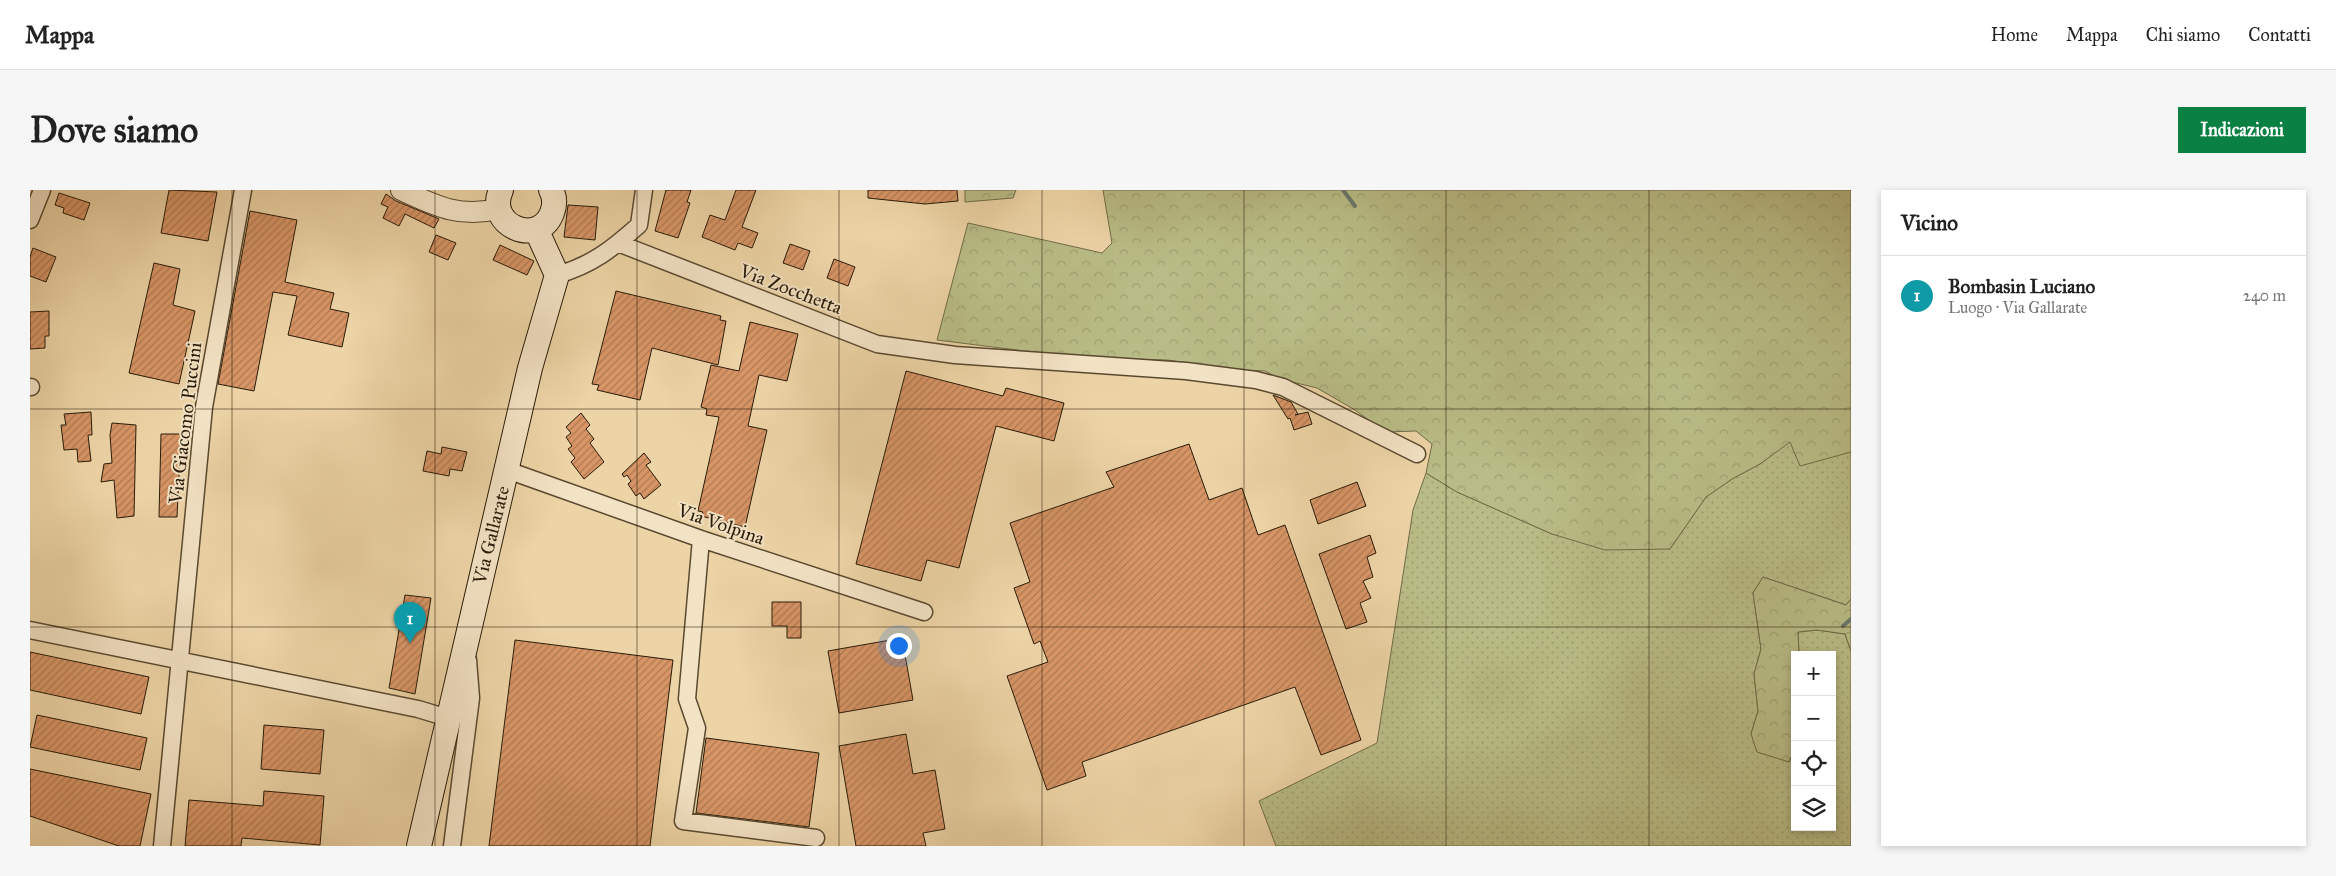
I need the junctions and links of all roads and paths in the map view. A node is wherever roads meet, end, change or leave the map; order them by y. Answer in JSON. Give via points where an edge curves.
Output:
{"nodes":[{"id":1,"x":42,"y":190,"type":"edge"},
{"id":2,"x":243,"y":190,"type":"edge"},
{"id":3,"x":401,"y":190,"type":"edge"},
{"id":4,"x":551,"y":190,"type":"edge"},
{"id":5,"x":644,"y":190,"type":"edge"},
{"id":6,"x":500,"y":199,"type":"edge"},
{"id":7,"x":30,"y":220,"type":"edge"},
{"id":8,"x":536,"y":229,"type":"junction"},
{"id":9,"x":618,"y":243,"type":"junction"},
{"id":10,"x":557,"y":275,"type":"junction"},
{"id":11,"x":1417,"y":454,"type":"dead end"},
{"id":12,"x":507,"y":470,"type":"junction"},
{"id":13,"x":701,"y":539,"type":"junction"},
{"id":14,"x":924,"y":612,"type":"dead end"},
{"id":15,"x":30,"y":630,"type":"edge"},
{"id":16,"x":466,"y":638,"type":"junction"},
{"id":17,"x":181,"y":662,"type":"junction"},
{"id":18,"x":448,"y":718,"type":"junction"},
{"id":19,"x":816,"y":838,"type":"dead end"},
{"id":20,"x":162,"y":846,"type":"edge"},
{"id":21,"x":419,"y":846,"type":"edge"},
{"id":22,"x":452,"y":846,"type":"edge"}],
"edges":[{"from":1,"to":7,"type":"street"},
{"from":2,"to":17,"type":"street","name":"Via Giacomo Puccini","via":[[204,407]]},
{"from":3,"to":6,"type":"street","via":[[461,213]]},
{"from":4,"to":8,"type":"main road","via":[[554,202],[550,218]]},
{"from":5,"to":9,"type":"street","via":[[639,224]]},
{"from":6,"to":8,"type":"main road","via":[[501,216],[512,228]]},
{"from":8,"to":10,"type":"main road"},
{"from":9,"to":10,"type":"street","via":[[584,266]]},
{"from":9,"to":11,"type":"street","name":"Via Zocchetta","via":[[877,344],[955,355],[1186,371],[1256,380],[1283,387]]},
{"from":10,"to":12,"type":"main road","name":"Via Gallarate","via":[[530,368]]},
{"from":12,"to":13,"type":"street","name":"Via Volpina"},
{"from":12,"to":16,"type":"main road","name":"Via Gallarate"},
{"from":13,"to":14,"type":"street","name":"Via Volpina"},
{"from":13,"to":19,"type":"street","via":[[687,699],[697,728],[683,821]]},
{"from":15,"to":17,"type":"street"},
{"from":16,"to":18,"type":"main road","name":"Via Gallarate"},
{"from":16,"to":22,"type":"street","via":[[471,698]]},
{"from":17,"to":18,"type":"street","via":[[418,709]]},
{"from":17,"to":20,"type":"street","name":"Via Giacomo Puccini"},
{"from":18,"to":21,"type":"main road","name":"Via Gallarate"}]}
